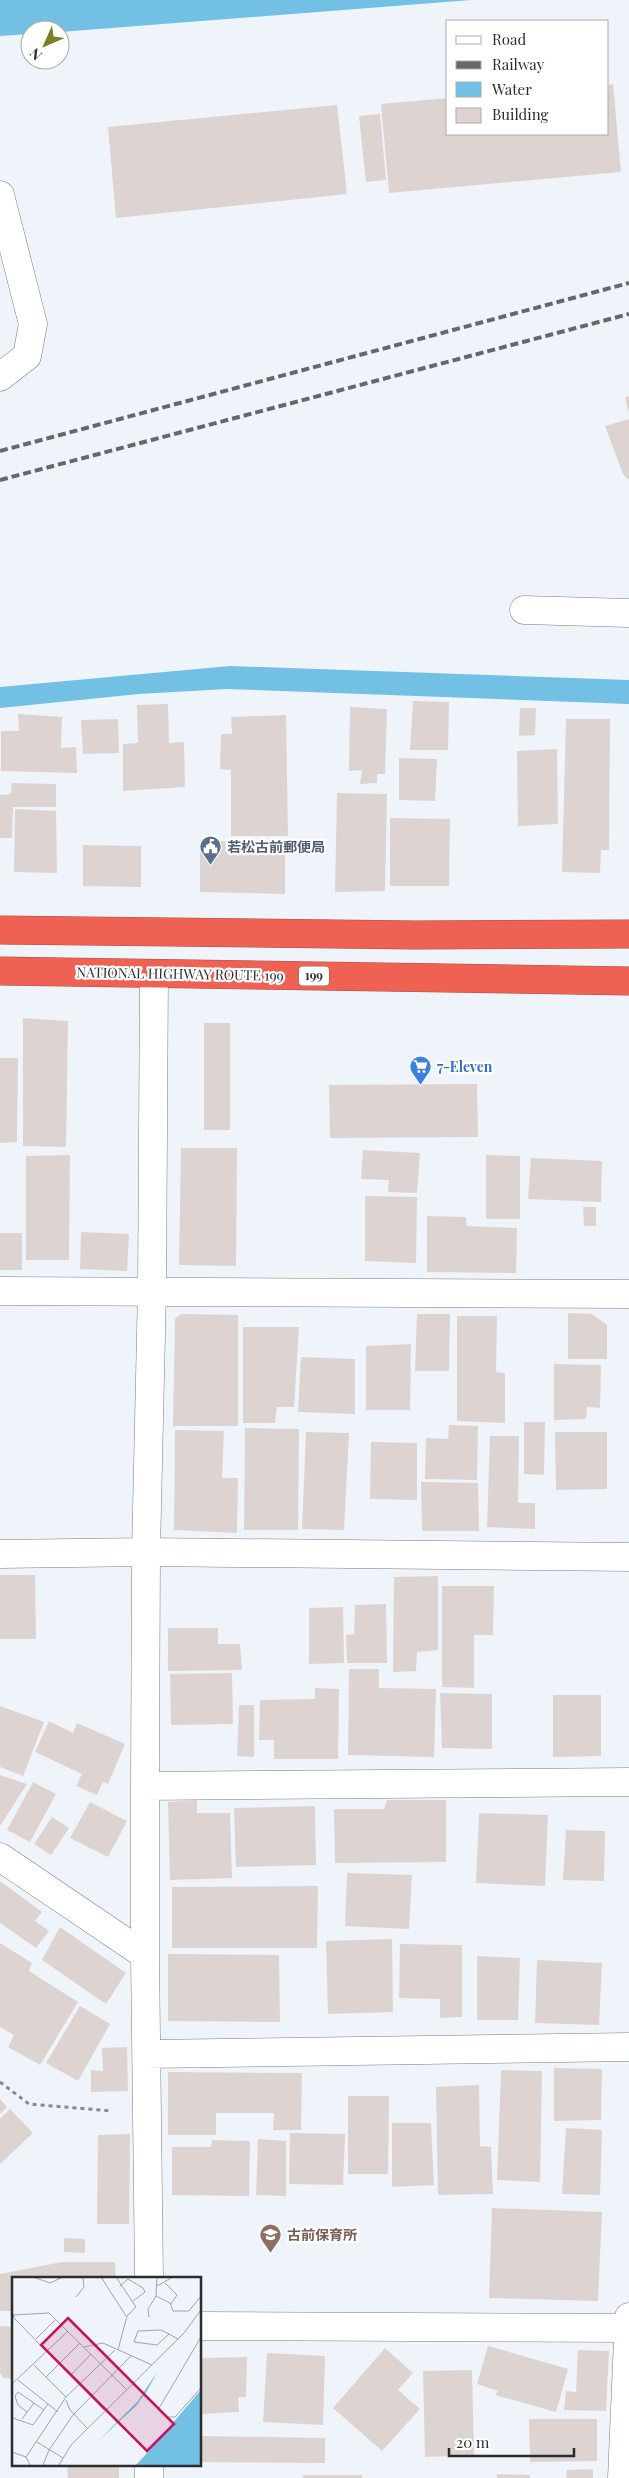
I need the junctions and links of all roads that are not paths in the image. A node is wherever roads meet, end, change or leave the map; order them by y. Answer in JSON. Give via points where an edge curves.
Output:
{"nodes":[{"id":1,"x":0,"y":195,"type":"edge"},
{"id":2,"x":0,"y":377,"type":"edge"},
{"id":3,"x":524,"y":610,"type":"dead end"},
{"id":4,"x":629,"y":613,"type":"edge"},
{"id":5,"x":0,"y":930,"type":"edge"},
{"id":6,"x":629,"y":934,"type":"edge"},
{"id":7,"x":0,"y":972,"type":"edge"},
{"id":8,"x":154,"y":974,"type":"junction"},
{"id":9,"x":629,"y":981,"type":"edge"},
{"id":10,"x":152,"y":1290,"type":"junction"},
{"id":11,"x":0,"y":1291,"type":"edge"},
{"id":12,"x":629,"y":1294,"type":"edge"},
{"id":13,"x":146,"y":1552,"type":"junction"},
{"id":14,"x":0,"y":1554,"type":"edge"},
{"id":15,"x":629,"y":1557,"type":"edge"},
{"id":16,"x":629,"y":1782,"type":"edge"},
{"id":17,"x":145,"y":1786,"type":"junction"},
{"id":18,"x":0,"y":1857,"type":"edge"},
{"id":19,"x":145,"y":1955,"type":"junction"},
{"id":20,"x":629,"y":2047,"type":"edge"},
{"id":21,"x":147,"y":2054,"type":"junction"},
{"id":22,"x":150,"y":2277,"type":"edge"},
{"id":23,"x":629,"y":2316,"type":"edge"},
{"id":24,"x":201,"y":2326,"type":"edge"},
{"id":25,"x":629,"y":2328,"type":"edge"},
{"id":26,"x":622,"y":2478,"type":"edge"}],
"edges":[{"from":1,"to":2,"type":"street","via":[[33,324],[28,356]]},
{"from":3,"to":4,"type":"street"},
{"from":5,"to":6,"type":"highway"},
{"from":7,"to":8,"type":"highway","name":"NATIONAL HIGHWAY ROUTE 199","number":"199"},
{"from":8,"to":9,"type":"highway","name":"NATIONAL HIGHWAY ROUTE 199","number":"199"},
{"from":8,"to":10,"type":"street"},
{"from":10,"to":11,"type":"street"},
{"from":10,"to":12,"type":"street"},
{"from":10,"to":13,"type":"street"},
{"from":13,"to":14,"type":"street"},
{"from":13,"to":15,"type":"street"},
{"from":13,"to":17,"type":"street"},
{"from":16,"to":17,"type":"street"},
{"from":17,"to":19,"type":"street"},
{"from":18,"to":19,"type":"street"},
{"from":19,"to":21,"type":"street"},
{"from":20,"to":21,"type":"street"},
{"from":21,"to":22,"type":"street"},
{"from":23,"to":25,"type":"street"},
{"from":24,"to":25,"type":"street"},
{"from":25,"to":26,"type":"street"}]}
